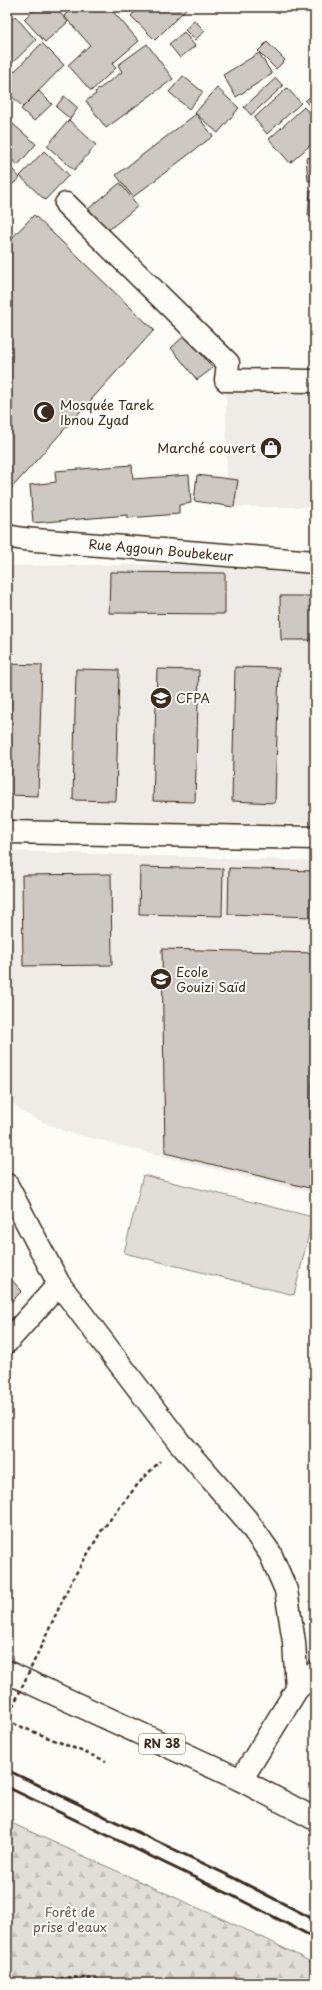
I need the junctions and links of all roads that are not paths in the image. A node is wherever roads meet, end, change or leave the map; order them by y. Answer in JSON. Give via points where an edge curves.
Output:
{"nodes":[{"id":1,"x":66,"y":204,"type":"dead end"},
{"id":2,"x":315,"y":381,"type":"edge"},
{"id":3,"x":7,"y":536,"type":"edge"},
{"id":4,"x":315,"y":562,"type":"edge"},
{"id":5,"x":7,"y":832,"type":"edge"},
{"id":6,"x":315,"y":838,"type":"edge"},
{"id":7,"x":7,"y":1186,"type":"edge"},
{"id":8,"x":59,"y":1284,"type":"junction"},
{"id":9,"x":7,"y":1342,"type":"edge"},
{"id":10,"x":7,"y":1672,"type":"edge"},
{"id":11,"x":315,"y":1673,"type":"edge"},
{"id":12,"x":297,"y":1689,"type":"junction"},
{"id":13,"x":241,"y":1780,"type":"junction"},
{"id":14,"x":315,"y":1819,"type":"edge"}],
"edges":[{"from":1,"to":2,"type":"street","via":[[228,363],[226,380]]},
{"from":3,"to":4,"type":"street","name":"Rue Aggoun Boubekeur"},
{"from":5,"to":6,"type":"street"},
{"from":7,"to":8,"type":"street"},
{"from":8,"to":9,"type":"street"},
{"from":8,"to":12,"type":"street","via":[[179,1442],[246,1519],[270,1553],[286,1590],[294,1642]]},
{"from":10,"to":13,"type":"street","number":"RN 38"},
{"from":11,"to":12,"type":"street"},
{"from":12,"to":13,"type":"street"},
{"from":13,"to":14,"type":"street","number":"RN 38"}]}
